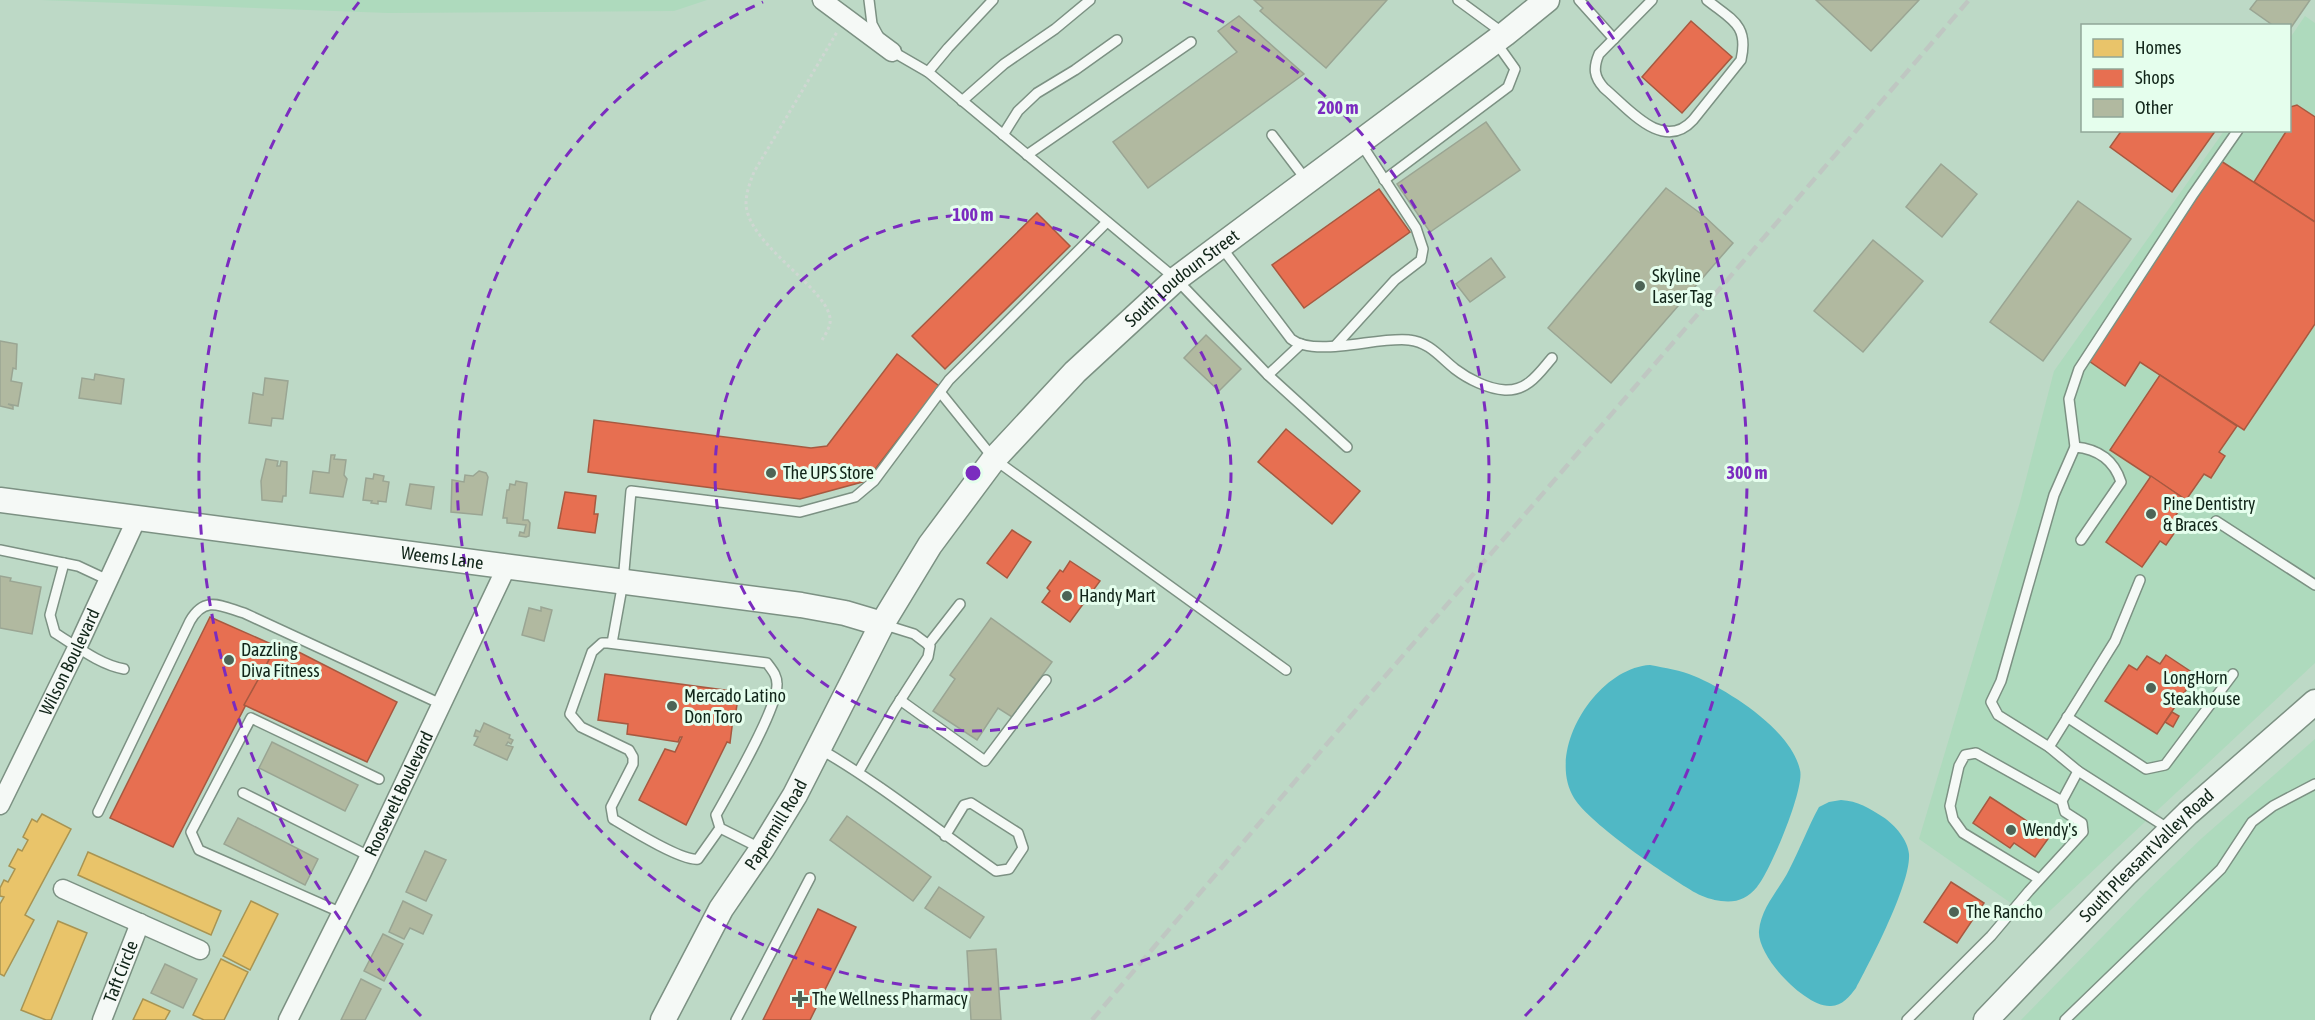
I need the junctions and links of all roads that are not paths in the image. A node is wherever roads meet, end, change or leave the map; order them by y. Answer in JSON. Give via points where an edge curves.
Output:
{"nodes":[{"id":1,"x":822,"y":0,"type":"edge"},
{"id":2,"x":869,"y":0,"type":"edge"},
{"id":3,"x":993,"y":0,"type":"edge"},
{"id":4,"x":1090,"y":0,"type":"edge"},
{"id":5,"x":1458,"y":0,"type":"edge"},
{"id":6,"x":1547,"y":0,"type":"edge"},
{"id":7,"x":1579,"y":0,"type":"edge"},
{"id":8,"x":1652,"y":0,"type":"edge"},
{"id":9,"x":1707,"y":0,"type":"edge"},
{"id":10,"x":1500,"y":38,"type":"junction"},
{"id":11,"x":1614,"y":39,"type":"junction"},
{"id":12,"x":1117,"y":40,"type":"dead end"},
{"id":13,"x":1191,"y":42,"type":"dead end"},
{"id":14,"x":892,"y":52,"type":"junction"},
{"id":15,"x":928,"y":72,"type":"junction"},
{"id":16,"x":962,"y":101,"type":"junction"},
{"id":17,"x":2237,"y":132,"type":"edge"},
{"id":18,"x":1002,"y":135,"type":"junction"},
{"id":19,"x":1272,"y":135,"type":"dead end"},
{"id":20,"x":1360,"y":142,"type":"junction"},
{"id":21,"x":1027,"y":155,"type":"junction"},
{"id":22,"x":1384,"y":180,"type":"junction"},
{"id":23,"x":1307,"y":181,"type":"junction"},
{"id":24,"x":1107,"y":222,"type":"junction"},
{"id":25,"x":1220,"y":246,"type":"junction"},
{"id":26,"x":1176,"y":279,"type":"junction"},
{"id":27,"x":1301,"y":344,"type":"junction"},
{"id":28,"x":1335,"y":346,"type":"junction"},
{"id":29,"x":1552,"y":358,"type":"dead end"},
{"id":30,"x":1268,"y":375,"type":"junction"},
{"id":31,"x":940,"y":392,"type":"junction"},
{"id":32,"x":1347,"y":447,"type":"dead end"},
{"id":33,"x":2075,"y":447,"type":"junction"},
{"id":34,"x":994,"y":459,"type":"junction"},
{"id":35,"x":0,"y":500,"type":"edge"},
{"id":36,"x":137,"y":518,"type":"junction"},
{"id":37,"x":2216,"y":521,"type":"dead end"},
{"id":38,"x":2081,"y":540,"type":"dead end"},
{"id":39,"x":0,"y":550,"type":"edge"},
{"id":40,"x":64,"y":563,"type":"junction"},
{"id":41,"x":507,"y":566,"type":"junction"},
{"id":42,"x":108,"y":580,"type":"junction"},
{"id":43,"x":2140,"y":580,"type":"dead end"},
{"id":44,"x":623,"y":582,"type":"junction"},
{"id":45,"x":2315,"y":585,"type":"edge"},
{"id":46,"x":960,"y":604,"type":"dead end"},
{"id":47,"x":882,"y":624,"type":"junction"},
{"id":48,"x":612,"y":643,"type":"junction"},
{"id":49,"x":928,"y":645,"type":"junction"},
{"id":50,"x":78,"y":648,"type":"junction"},
{"id":51,"x":124,"y":669,"type":"dead end"},
{"id":52,"x":1286,"y":670,"type":"dead end"},
{"id":53,"x":2233,"y":674,"type":"dead end"},
{"id":54,"x":1046,"y":680,"type":"dead end"},
{"id":55,"x":900,"y":700,"type":"junction"},
{"id":56,"x":2315,"y":702,"type":"edge"},
{"id":57,"x":441,"y":704,"type":"junction"},
{"id":58,"x":2067,"y":717,"type":"junction"},
{"id":59,"x":2049,"y":747,"type":"junction"},
{"id":60,"x":819,"y":748,"type":"junction"},
{"id":61,"x":859,"y":771,"type":"junction"},
{"id":62,"x":2078,"y":771,"type":"junction"},
{"id":63,"x":380,"y":779,"type":"dead end"},
{"id":64,"x":2315,"y":784,"type":"edge"},
{"id":65,"x":243,"y":793,"type":"dead end"},
{"id":66,"x":2062,"y":801,"type":"junction"},
{"id":67,"x":0,"y":805,"type":"edge"},
{"id":68,"x":98,"y":812,"type":"dead end"},
{"id":69,"x":720,"y":828,"type":"junction"},
{"id":70,"x":2171,"y":830,"type":"junction"},
{"id":71,"x":945,"y":836,"type":"junction"},
{"id":72,"x":762,"y":849,"type":"junction"},
{"id":73,"x":369,"y":856,"type":"junction"},
{"id":74,"x":810,"y":878,"type":"dead end"},
{"id":75,"x":2039,"y":879,"type":"junction"},
{"id":76,"x":63,"y":889,"type":"dead end"},
{"id":77,"x":342,"y":913,"type":"junction"},
{"id":78,"x":140,"y":923,"type":"junction"},
{"id":79,"x":200,"y":950,"type":"dead end"},
{"id":80,"x":102,"y":1020,"type":"edge"},
{"id":81,"x":288,"y":1020,"type":"edge"},
{"id":82,"x":663,"y":1020,"type":"edge"},
{"id":83,"x":736,"y":1020,"type":"edge"},
{"id":84,"x":1906,"y":1020,"type":"edge"},
{"id":85,"x":1986,"y":1020,"type":"edge"},
{"id":86,"x":2065,"y":1020,"type":"edge"}],
"edges":[{"from":1,"to":14,"type":"street"},
{"from":2,"to":14,"type":"lane","via":[[872,24]]},
{"from":3,"to":15,"type":"lane"},
{"from":4,"to":16,"type":"lane","via":[[1004,64]]},
{"from":5,"to":10,"type":"lane"},
{"from":6,"to":10,"type":"main road","name":"South Loudoun Street"},
{"from":7,"to":11,"type":"lane"},
{"from":8,"to":11,"type":"lane"},
{"from":9,"to":11,"type":"lane","via":[[1739,28],[1743,36],[1741,60],[1686,128],[1677,132],[1653,129],[1598,81],[1594,73],[1599,54]]},
{"from":10,"to":20,"type":"main road","name":"South Loudoun Street"},
{"from":10,"to":22,"type":"lane","via":[[1515,69],[1508,87]]},
{"from":12,"to":18,"type":"lane","via":[[1036,93]]},
{"from":13,"to":21,"type":"lane"},
{"from":14,"to":15,"type":"lane"},
{"from":15,"to":16,"type":"lane"},
{"from":16,"to":18,"type":"lane"},
{"from":17,"to":33,"type":"lane","via":[[2079,369],[2069,399]]},
{"from":18,"to":21,"type":"lane"},
{"from":19,"to":23,"type":"lane"},
{"from":20,"to":22,"type":"lane"},
{"from":20,"to":23,"type":"main road","name":"South Loudoun Street"},
{"from":21,"to":24,"type":"lane"},
{"from":22,"to":28,"type":"lane","via":[[1416,228],[1423,258],[1395,280]]},
{"from":23,"to":25,"type":"main road","name":"South Loudoun Street"},
{"from":24,"to":26,"type":"lane"},
{"from":24,"to":31,"type":"lane"},
{"from":25,"to":26,"type":"main road","name":"South Loudoun Street"},
{"from":25,"to":27,"type":"lane","via":[[1291,339]]},
{"from":26,"to":30,"type":"lane"},
{"from":26,"to":34,"type":"main road","name":"South Loudoun Street","via":[[1075,372]]},
{"from":27,"to":28,"type":"lane"},
{"from":27,"to":30,"type":"lane"},
{"from":28,"to":29,"type":"lane","via":[[1395,339],[1415,341],[1431,348],[1464,374],[1505,390],[1530,383]]},
{"from":30,"to":32,"type":"lane"},
{"from":31,"to":34,"type":"lane"},
{"from":31,"to":44,"type":"lane","via":[[874,481],[855,497],[800,512],[631,491]]},
{"from":33,"to":38,"type":"lane","via":[[2088,448],[2108,458],[2121,482]]},
{"from":33,"to":59,"type":"lane","via":[[2054,495],[2001,681],[1991,702],[1998,715]]},
{"from":34,"to":47,"type":"main road","name":"South Loudoun Street","via":[[930,546]]},
{"from":34,"to":52,"type":"lane"},
{"from":35,"to":36,"type":"main road","name":"Weems Lane"},
{"from":36,"to":41,"type":"main road","name":"Weems Lane"},
{"from":36,"to":42,"type":"street","name":"Wilson Boulevard"},
{"from":37,"to":45,"type":"lane"},
{"from":39,"to":40,"type":"lane"},
{"from":40,"to":42,"type":"lane"},
{"from":40,"to":50,"type":"lane","via":[[50,615],[55,633]]},
{"from":41,"to":44,"type":"main road","name":"Weems Lane"},
{"from":41,"to":57,"type":"street","name":"Roosevelt Boulevard"},
{"from":42,"to":50,"type":"street","name":"Wilson Boulevard"},
{"from":43,"to":58,"type":"lane","via":[[2115,641]]},
{"from":44,"to":47,"type":"main road","name":"Weems Lane","via":[[801,605]]},
{"from":44,"to":48,"type":"lane"},
{"from":46,"to":49,"type":"lane"},
{"from":47,"to":49,"type":"lane","via":[[914,634]]},
{"from":47,"to":60,"type":"main road","name":"Papermill Road"},
{"from":48,"to":69,"type":"lane","via":[[767,663],[776,676],[778,686],[769,714],[716,815]]},
{"from":48,"to":69,"type":"lane","via":[[602,643],[592,651],[570,714],[577,724],[629,750],[633,757],[611,807],[613,819],[694,860]]},
{"from":49,"to":55,"type":"lane","via":[[928,657]]},
{"from":50,"to":51,"type":"lane"},
{"from":50,"to":67,"type":"street","name":"Wilson Boulevard"},
{"from":53,"to":58,"type":"lane","via":[[2165,765],[2146,769]]},
{"from":54,"to":55,"type":"lane","via":[[985,761]]},
{"from":55,"to":61,"type":"lane"},
{"from":56,"to":70,"type":"main road","name":"South Pleasant Valley Road"},
{"from":57,"to":68,"type":"lane","via":[[244,614],[207,605],[197,610],[190,621]]},
{"from":57,"to":73,"type":"street","name":"Roosevelt Boulevard"},
{"from":58,"to":59,"type":"lane"},
{"from":59,"to":62,"type":"lane"},
{"from":60,"to":61,"type":"lane"},
{"from":60,"to":72,"type":"main road","name":"Papermill Road"},
{"from":61,"to":71,"type":"lane"},
{"from":62,"to":66,"type":"lane"},
{"from":62,"to":70,"type":"lane"},
{"from":63,"to":77,"type":"lane","via":[[251,718],[191,832],[199,850]]},
{"from":64,"to":86,"type":"lane","via":[[2252,822],[2216,875]]},
{"from":65,"to":73,"type":"lane"},
{"from":66,"to":75,"type":"lane","via":[[2065,812],[2082,823],[2084,832]]},
{"from":66,"to":75,"type":"lane","via":[[1976,753],[1965,755],[1959,766],[1950,806],[1953,819],[1963,833]]},
{"from":69,"to":72,"type":"lane"},
{"from":70,"to":85,"type":"main road","name":"South Pleasant Valley Road"},
{"from":71,"to":71,"type":"lane","via":[[996,871],[1010,868],[1023,848],[1018,833],[971,803],[964,805]]},
{"from":72,"to":82,"type":"main road","name":"Papermill Road","via":[[721,909]]},
{"from":73,"to":77,"type":"street","name":"Roosevelt Boulevard"},
{"from":74,"to":83,"type":"lane"},
{"from":75,"to":84,"type":"lane","via":[[1991,936]]},
{"from":76,"to":78,"type":"street","name":"Taft Circle"},
{"from":77,"to":81,"type":"street","name":"Roosevelt Boulevard"},
{"from":78,"to":79,"type":"street","name":"Taft Circle"},
{"from":78,"to":80,"type":"street","name":"Taft Circle"}]}
